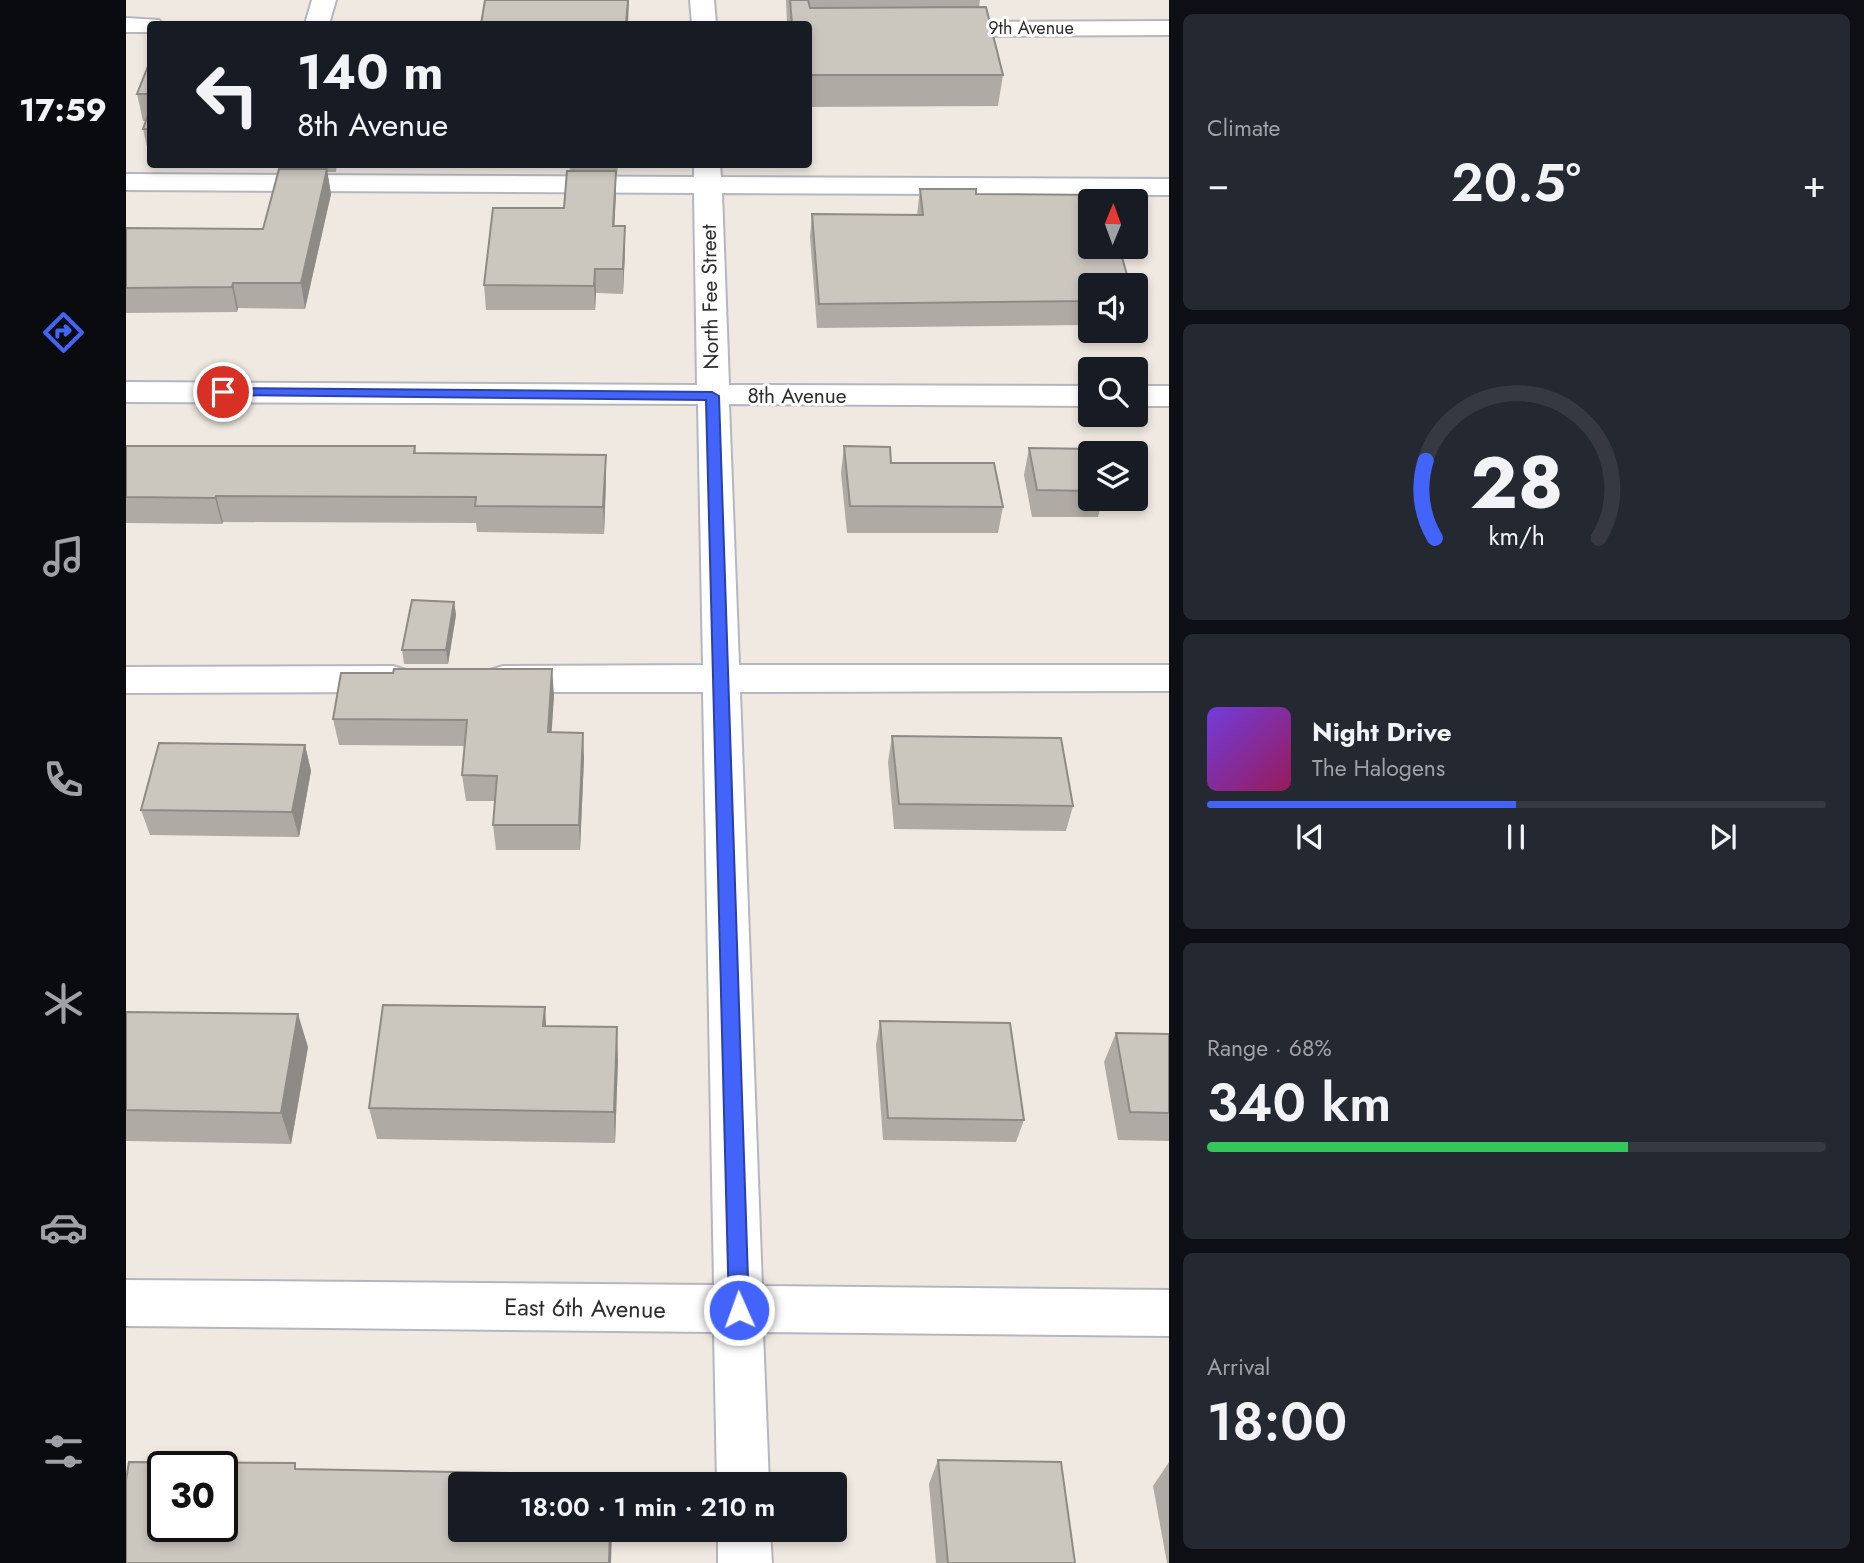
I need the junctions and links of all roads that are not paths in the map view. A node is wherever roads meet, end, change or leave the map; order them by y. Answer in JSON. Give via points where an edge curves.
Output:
{"nodes":[{"id":1,"x":324,"y":0,"type":"edge"},
{"id":2,"x":702,"y":0,"type":"edge"},
{"id":3,"x":318,"y":21,"type":"edge"},
{"id":4,"x":704,"y":21,"type":"edge"},
{"id":5,"x":126,"y":25,"type":"edge"},
{"id":6,"x":147,"y":25,"type":"edge"},
{"id":7,"x":1169,"y":28,"type":"edge"},
{"id":8,"x":917,"y":29,"type":"edge"},
{"id":9,"x":707,"y":175,"type":"edge"},
{"id":10,"x":126,"y":182,"type":"edge"},
{"id":11,"x":1169,"y":187,"type":"edge"},
{"id":12,"x":126,"y":392,"type":"edge"},
{"id":13,"x":712,"y":396,"type":"junction"},
{"id":14,"x":1078,"y":396,"type":"edge"},
{"id":15,"x":1148,"y":396,"type":"edge"},
{"id":16,"x":1169,"y":396,"type":"edge"},
{"id":17,"x":720,"y":678,"type":"junction"},
{"id":18,"x":1169,"y":678,"type":"edge"},
{"id":19,"x":430,"y":679,"type":"edge"},
{"id":20,"x":471,"y":679,"type":"edge"},
{"id":21,"x":126,"y":680,"type":"edge"},
{"id":22,"x":126,"y":1303,"type":"edge"},
{"id":23,"x":739,"y":1310,"type":"junction"},
{"id":24,"x":1169,"y":1313,"type":"edge"},
{"id":25,"x":743,"y":1472,"type":"edge"},
{"id":26,"x":744,"y":1542,"type":"edge"},
{"id":27,"x":745,"y":1563,"type":"edge"}],
"edges":[{"from":1,"to":3,"type":"street"},
{"from":2,"to":4,"type":"street"},
{"from":5,"to":6,"type":"street"},
{"from":7,"to":8,"type":"street","name":"9th Avenue"},
{"from":9,"to":10,"type":"street"},
{"from":9,"to":11,"type":"street"},
{"from":9,"to":13,"type":"street","name":"North Fee Street"},
{"from":12,"to":13,"type":"street","name":"8th Avenue"},
{"from":13,"to":14,"type":"street","name":"8th Avenue"},
{"from":13,"to":17,"type":"street","name":"North Fee Street"},
{"from":15,"to":16,"type":"street"},
{"from":17,"to":18,"type":"street"},
{"from":17,"to":20,"type":"street"},
{"from":17,"to":23,"type":"street","name":"North Fee Street"},
{"from":19,"to":21,"type":"street"},
{"from":22,"to":23,"type":"street","name":"East 6th Avenue"},
{"from":23,"to":24,"type":"street","name":"East 6th Avenue"},
{"from":23,"to":25,"type":"street","name":"North Fee Street"},
{"from":26,"to":27,"type":"street"}]}
